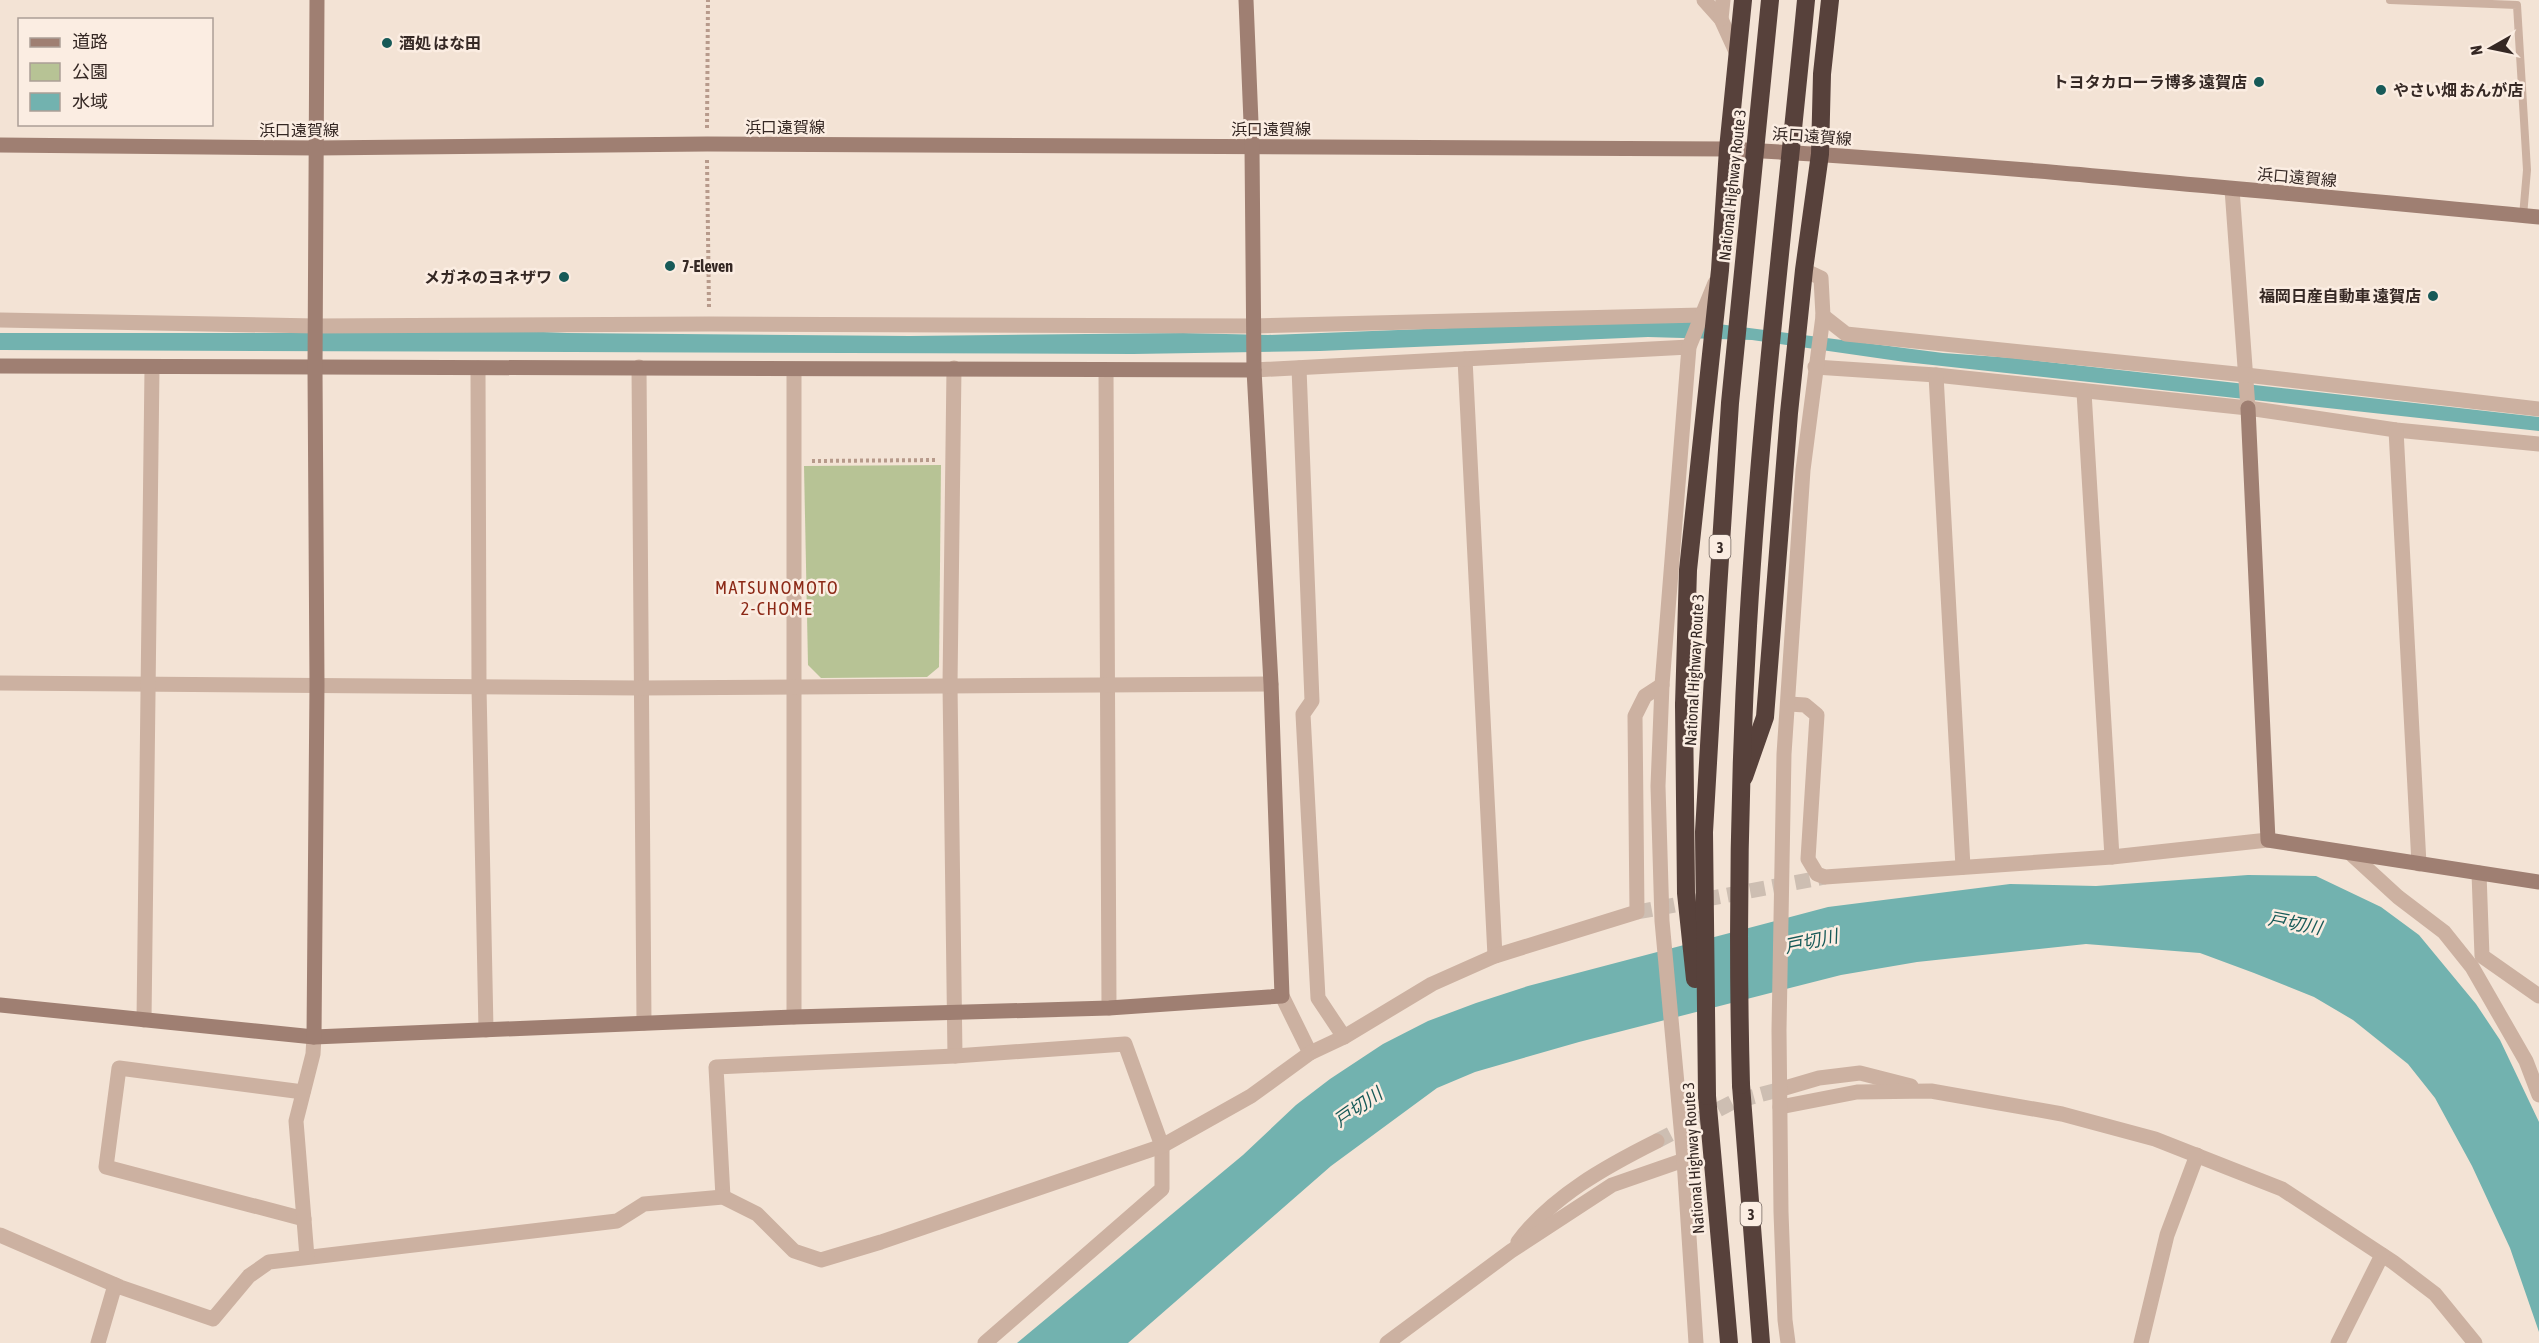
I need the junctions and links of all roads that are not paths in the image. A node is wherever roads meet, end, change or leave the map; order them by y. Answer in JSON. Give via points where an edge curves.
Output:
{"nodes":[{"id":1,"x":317,"y":0,"type":"edge"},
{"id":2,"x":1246,"y":0,"type":"edge"},
{"id":3,"x":1704,"y":0,"type":"edge"},
{"id":4,"x":1723,"y":0,"type":"edge"},
{"id":5,"x":1743,"y":0,"type":"edge"},
{"id":6,"x":1770,"y":0,"type":"edge"},
{"id":7,"x":1806,"y":0,"type":"edge"},
{"id":8,"x":1830,"y":0,"type":"edge"},
{"id":9,"x":2390,"y":0,"type":"edge"},
{"id":10,"x":2445,"y":1,"type":"edge"},
{"id":11,"x":1721,"y":19,"type":"junction"},
{"id":12,"x":1737,"y":54,"type":"junction"},
{"id":13,"x":0,"y":145,"type":"edge"},
{"id":14,"x":1252,"y":147,"type":"junction"},
{"id":15,"x":317,"y":148,"type":"junction"},
{"id":16,"x":1728,"y":149,"type":"junction"},
{"id":17,"x":1820,"y":154,"type":"junction"},
{"id":18,"x":2232,"y":189,"type":"junction"},
{"id":19,"x":2523,"y":216,"type":"junction"},
{"id":20,"x":2539,"y":217,"type":"edge"},
{"id":21,"x":1720,"y":270,"type":"junction"},
{"id":22,"x":1804,"y":270,"type":"junction"},
{"id":23,"x":1702,"y":315,"type":"junction"},
{"id":24,"x":1823,"y":316,"type":"junction"},
{"id":25,"x":0,"y":320,"type":"edge"},
{"id":26,"x":315,"y":326,"type":"junction"},
{"id":27,"x":1253,"y":326,"type":"junction"},
{"id":28,"x":1689,"y":347,"type":"junction"},
{"id":29,"x":1465,"y":359,"type":"junction"},
{"id":30,"x":0,"y":366,"type":"edge"},
{"id":31,"x":639,"y":366,"type":"junction"},
{"id":32,"x":1815,"y":367,"type":"junction"},
{"id":33,"x":152,"y":368,"type":"junction"},
{"id":34,"x":478,"y":368,"type":"junction"},
{"id":35,"x":954,"y":368,"type":"junction"},
{"id":36,"x":1299,"y":368,"type":"junction"},
{"id":37,"x":315,"y":369,"type":"junction"},
{"id":38,"x":794,"y":370,"type":"junction"},
{"id":39,"x":1254,"y":370,"type":"junction"},
{"id":40,"x":1106,"y":371,"type":"junction"},
{"id":41,"x":1936,"y":375,"type":"junction"},
{"id":42,"x":2246,"y":375,"type":"junction"},
{"id":43,"x":2084,"y":392,"type":"junction"},
{"id":44,"x":2248,"y":408,"type":"junction"},
{"id":45,"x":2539,"y":409,"type":"edge"},
{"id":46,"x":2396,"y":430,"type":"junction"},
{"id":47,"x":2539,"y":444,"type":"edge"},
{"id":48,"x":0,"y":683,"type":"edge"},
{"id":49,"x":317,"y":684,"type":"junction"},
{"id":50,"x":1270,"y":684,"type":"junction"},
{"id":51,"x":149,"y":685,"type":"junction"},
{"id":52,"x":950,"y":685,"type":"junction"},
{"id":53,"x":1107,"y":685,"type":"junction"},
{"id":54,"x":1662,"y":685,"type":"junction"},
{"id":55,"x":479,"y":687,"type":"junction"},
{"id":56,"x":640,"y":688,"type":"junction"},
{"id":57,"x":792,"y":688,"type":"junction"},
{"id":58,"x":1789,"y":704,"type":"junction"},
{"id":59,"x":1742,"y":782,"type":"junction"},
{"id":60,"x":2268,"y":840,"type":"junction"},
{"id":61,"x":2350,"y":853,"type":"junction"},
{"id":62,"x":2112,"y":857,"type":"junction"},
{"id":63,"x":2419,"y":864,"type":"junction"},
{"id":64,"x":1963,"y":867,"type":"junction"},
{"id":65,"x":2479,"y":873,"type":"junction"},
{"id":66,"x":2539,"y":882,"type":"edge"},
{"id":67,"x":1495,"y":956,"type":"junction"},
{"id":68,"x":2475,"y":959,"type":"junction"},
{"id":69,"x":1282,"y":996,"type":"junction"},
{"id":70,"x":2539,"y":996,"type":"edge"},
{"id":71,"x":0,"y":1005,"type":"edge"},
{"id":72,"x":1108,"y":1008,"type":"junction"},
{"id":73,"x":952,"y":1013,"type":"junction"},
{"id":74,"x":794,"y":1017,"type":"junction"},
{"id":75,"x":144,"y":1020,"type":"junction"},
{"id":76,"x":644,"y":1023,"type":"junction"},
{"id":77,"x":486,"y":1030,"type":"junction"},
{"id":78,"x":314,"y":1037,"type":"junction"},
{"id":79,"x":1344,"y":1037,"type":"junction"},
{"id":80,"x":1310,"y":1053,"type":"junction"},
{"id":81,"x":955,"y":1056,"type":"junction"},
{"id":82,"x":1707,"y":1076,"type":"junction"},
{"id":83,"x":1785,"y":1088,"type":"tunnel mouth"},
{"id":84,"x":1931,"y":1091,"type":"junction"},
{"id":85,"x":303,"y":1092,"type":"junction"},
{"id":86,"x":2539,"y":1095,"type":"edge"},
{"id":87,"x":1780,"y":1107,"type":"junction"},
{"id":88,"x":1657,"y":1141,"type":"tunnel mouth"},
{"id":89,"x":1161,"y":1146,"type":"junction"},
{"id":90,"x":2197,"y":1155,"type":"junction"},
{"id":91,"x":1684,"y":1160,"type":"junction"},
{"id":92,"x":723,"y":1197,"type":"junction"},
{"id":93,"x":304,"y":1220,"type":"junction"},
{"id":94,"x":0,"y":1235,"type":"edge"},
{"id":95,"x":1511,"y":1251,"type":"junction"},
{"id":96,"x":2382,"y":1255,"type":"junction"},
{"id":97,"x":307,"y":1257,"type":"junction"},
{"id":98,"x":115,"y":1285,"type":"junction"},
{"id":99,"x":98,"y":1343,"type":"edge"},
{"id":100,"x":985,"y":1343,"type":"edge"},
{"id":101,"x":1387,"y":1343,"type":"edge"},
{"id":102,"x":1696,"y":1343,"type":"edge"},
{"id":103,"x":1729,"y":1343,"type":"edge"},
{"id":104,"x":1761,"y":1343,"type":"edge"},
{"id":105,"x":1788,"y":1343,"type":"edge"},
{"id":106,"x":2141,"y":1343,"type":"edge"},
{"id":107,"x":2338,"y":1343,"type":"edge"},
{"id":108,"x":2475,"y":1343,"type":"edge"}],
"edges":[{"from":1,"to":15,"type":"street"},
{"from":2,"to":14,"type":"street"},
{"from":3,"to":11,"type":"street"},
{"from":4,"to":11,"type":"street"},
{"from":5,"to":12,"type":"highway"},
{"from":6,"to":82,"type":"highway","name":"National Highway Route 3","number":"3","bridge":true,"via":[[1730,403],[1718,590],[1704,832]]},
{"from":7,"to":59,"type":"highway","number":"3","bridge":true,"via":[[1748,626]]},
{"from":8,"to":17,"type":"highway","via":[[1822,74]]},
{"from":9,"to":10,"type":"lane"},
{"from":10,"to":19,"type":"lane","via":[[2517,5],[2527,170]]},
{"from":11,"to":12,"type":"street"},
{"from":12,"to":16,"type":"highway"},
{"from":13,"to":15,"type":"street","name":"浜口遠賀線"},
{"from":14,"to":15,"type":"street","name":"浜口遠賀線","via":[[707,144]]},
{"from":14,"to":16,"type":"street","name":"浜口遠賀線"},
{"from":14,"to":27,"type":"street"},
{"from":15,"to":26,"type":"street"},
{"from":16,"to":17,"type":"street","name":"浜口遠賀線"},
{"from":16,"to":21,"type":"highway"},
{"from":17,"to":18,"type":"street","name":"浜口遠賀線"},
{"from":17,"to":22,"type":"highway"},
{"from":18,"to":19,"type":"street","name":"浜口遠賀線"},
{"from":18,"to":42,"type":"street"},
{"from":19,"to":20,"type":"street","name":"浜口遠賀線"},
{"from":21,"to":23,"type":"street"},
{"from":21,"to":82,"type":"highway","bridge":true,"via":[[1688,570],[1684,705],[1686,893]]},
{"from":22,"to":24,"type":"street","via":[[1821,278]]},
{"from":22,"to":59,"type":"highway","via":[[1765,717]]},
{"from":23,"to":27,"type":"street"},
{"from":23,"to":28,"type":"street"},
{"from":24,"to":32,"type":"street"},
{"from":24,"to":42,"type":"street","via":[[1846,334]]},
{"from":25,"to":26,"type":"street"},
{"from":26,"to":27,"type":"street"},
{"from":26,"to":37,"type":"street"},
{"from":27,"to":39,"type":"street"},
{"from":28,"to":29,"type":"street"},
{"from":28,"to":54,"type":"street"},
{"from":29,"to":36,"type":"street"},
{"from":29,"to":67,"type":"street"},
{"from":30,"to":33,"type":"street"},
{"from":31,"to":34,"type":"street"},
{"from":31,"to":38,"type":"street"},
{"from":31,"to":56,"type":"street"},
{"from":32,"to":41,"type":"street"},
{"from":32,"to":58,"type":"street","via":[[1803,470]]},
{"from":33,"to":37,"type":"street"},
{"from":33,"to":51,"type":"street"},
{"from":34,"to":37,"type":"street"},
{"from":34,"to":55,"type":"street"},
{"from":35,"to":38,"type":"street"},
{"from":35,"to":40,"type":"street"},
{"from":35,"to":52,"type":"street"},
{"from":36,"to":39,"type":"street"},
{"from":36,"to":79,"type":"street","via":[[1312,701],[1303,714],[1318,998]]},
{"from":37,"to":49,"type":"street"},
{"from":38,"to":57,"type":"street"},
{"from":39,"to":40,"type":"street"},
{"from":39,"to":50,"type":"street"},
{"from":40,"to":53,"type":"street"},
{"from":41,"to":43,"type":"street"},
{"from":41,"to":64,"type":"street"},
{"from":42,"to":44,"type":"street"},
{"from":42,"to":45,"type":"street"},
{"from":43,"to":44,"type":"street"},
{"from":43,"to":62,"type":"street"},
{"from":44,"to":46,"type":"street"},
{"from":44,"to":60,"type":"street"},
{"from":46,"to":47,"type":"street"},
{"from":46,"to":63,"type":"street"},
{"from":48,"to":51,"type":"street"},
{"from":49,"to":51,"type":"street"},
{"from":49,"to":55,"type":"street"},
{"from":49,"to":78,"type":"street"},
{"from":50,"to":53,"type":"street"},
{"from":50,"to":69,"type":"street"},
{"from":51,"to":75,"type":"street"},
{"from":52,"to":53,"type":"street"},
{"from":52,"to":57,"type":"street"},
{"from":52,"to":73,"type":"street"},
{"from":53,"to":72,"type":"street"},
{"from":54,"to":67,"type":"street","via":[[1645,696],[1635,716],[1637,912]]},
{"from":54,"to":91,"type":"street","via":[[1658,786],[1662,921]]},
{"from":55,"to":56,"type":"street"},
{"from":55,"to":77,"type":"street"},
{"from":56,"to":57,"type":"street"},
{"from":56,"to":76,"type":"street"},
{"from":57,"to":74,"type":"street"},
{"from":58,"to":64,"type":"street","via":[[1805,705],[1817,719],[1808,859],[1816,874],[1825,877]]},
{"from":58,"to":87,"type":"street","via":[[1780,896]]},
{"from":59,"to":104,"type":"highway","number":"3","bridge":true,"via":[[1738,881],[1741,1085]]},
{"from":60,"to":61,"type":"street"},
{"from":60,"to":62,"type":"street"},
{"from":61,"to":63,"type":"street"},
{"from":61,"to":68,"type":"street"},
{"from":62,"to":64,"type":"street"},
{"from":63,"to":65,"type":"street"},
{"from":65,"to":66,"type":"street"},
{"from":65,"to":68,"type":"street"},
{"from":67,"to":79,"type":"street","via":[[1432,984]]},
{"from":68,"to":70,"type":"street"},
{"from":68,"to":86,"type":"street"},
{"from":69,"to":72,"type":"street"},
{"from":69,"to":80,"type":"street"},
{"from":71,"to":75,"type":"street"},
{"from":72,"to":73,"type":"street"},
{"from":73,"to":74,"type":"street"},
{"from":73,"to":81,"type":"street"},
{"from":74,"to":76,"type":"street"},
{"from":75,"to":78,"type":"street"},
{"from":76,"to":77,"type":"street"},
{"from":77,"to":78,"type":"street"},
{"from":78,"to":85,"type":"street"},
{"from":79,"to":80,"type":"street"},
{"from":80,"to":89,"type":"street","via":[[1251,1096]]},
{"from":81,"to":89,"type":"street","via":[[1125,1044]]},
{"from":81,"to":92,"type":"street","via":[[716,1068]]},
{"from":82,"to":103,"type":"highway","name":"National Highway Route 3","number":"3","bridge":true},
{"from":83,"to":84,"type":"street","via":[[1860,1072]]},
{"from":84,"to":87,"type":"street","via":[[1857,1092]]},
{"from":84,"to":90,"type":"street","via":[[2062,1114]]},
{"from":85,"to":93,"type":"street","via":[[296,1122]]},
{"from":85,"to":93,"type":"street","via":[[119,1068],[106,1167]]},
{"from":87,"to":105,"type":"street"},
{"from":88,"to":95,"type":"street","via":[[1609,1165],[1535,1219]]},
{"from":89,"to":92,"type":"street","via":[[821,1260],[794,1251],[757,1214]]},
{"from":89,"to":100,"type":"street","via":[[1162,1189]]},
{"from":90,"to":96,"type":"street","via":[[2282,1189]]},
{"from":90,"to":106,"type":"street","via":[[2167,1235]]},
{"from":91,"to":95,"type":"street","via":[[1612,1185]]},
{"from":91,"to":102,"type":"street"},
{"from":92,"to":97,"type":"street","via":[[644,1204],[616,1221]]},
{"from":93,"to":97,"type":"street"},
{"from":94,"to":98,"type":"street"},
{"from":95,"to":101,"type":"street"},
{"from":96,"to":107,"type":"street"},
{"from":96,"to":108,"type":"street","via":[[2435,1294]]},
{"from":97,"to":98,"type":"street","via":[[269,1262],[249,1276],[213,1319]]},
{"from":98,"to":99,"type":"street"}]}
